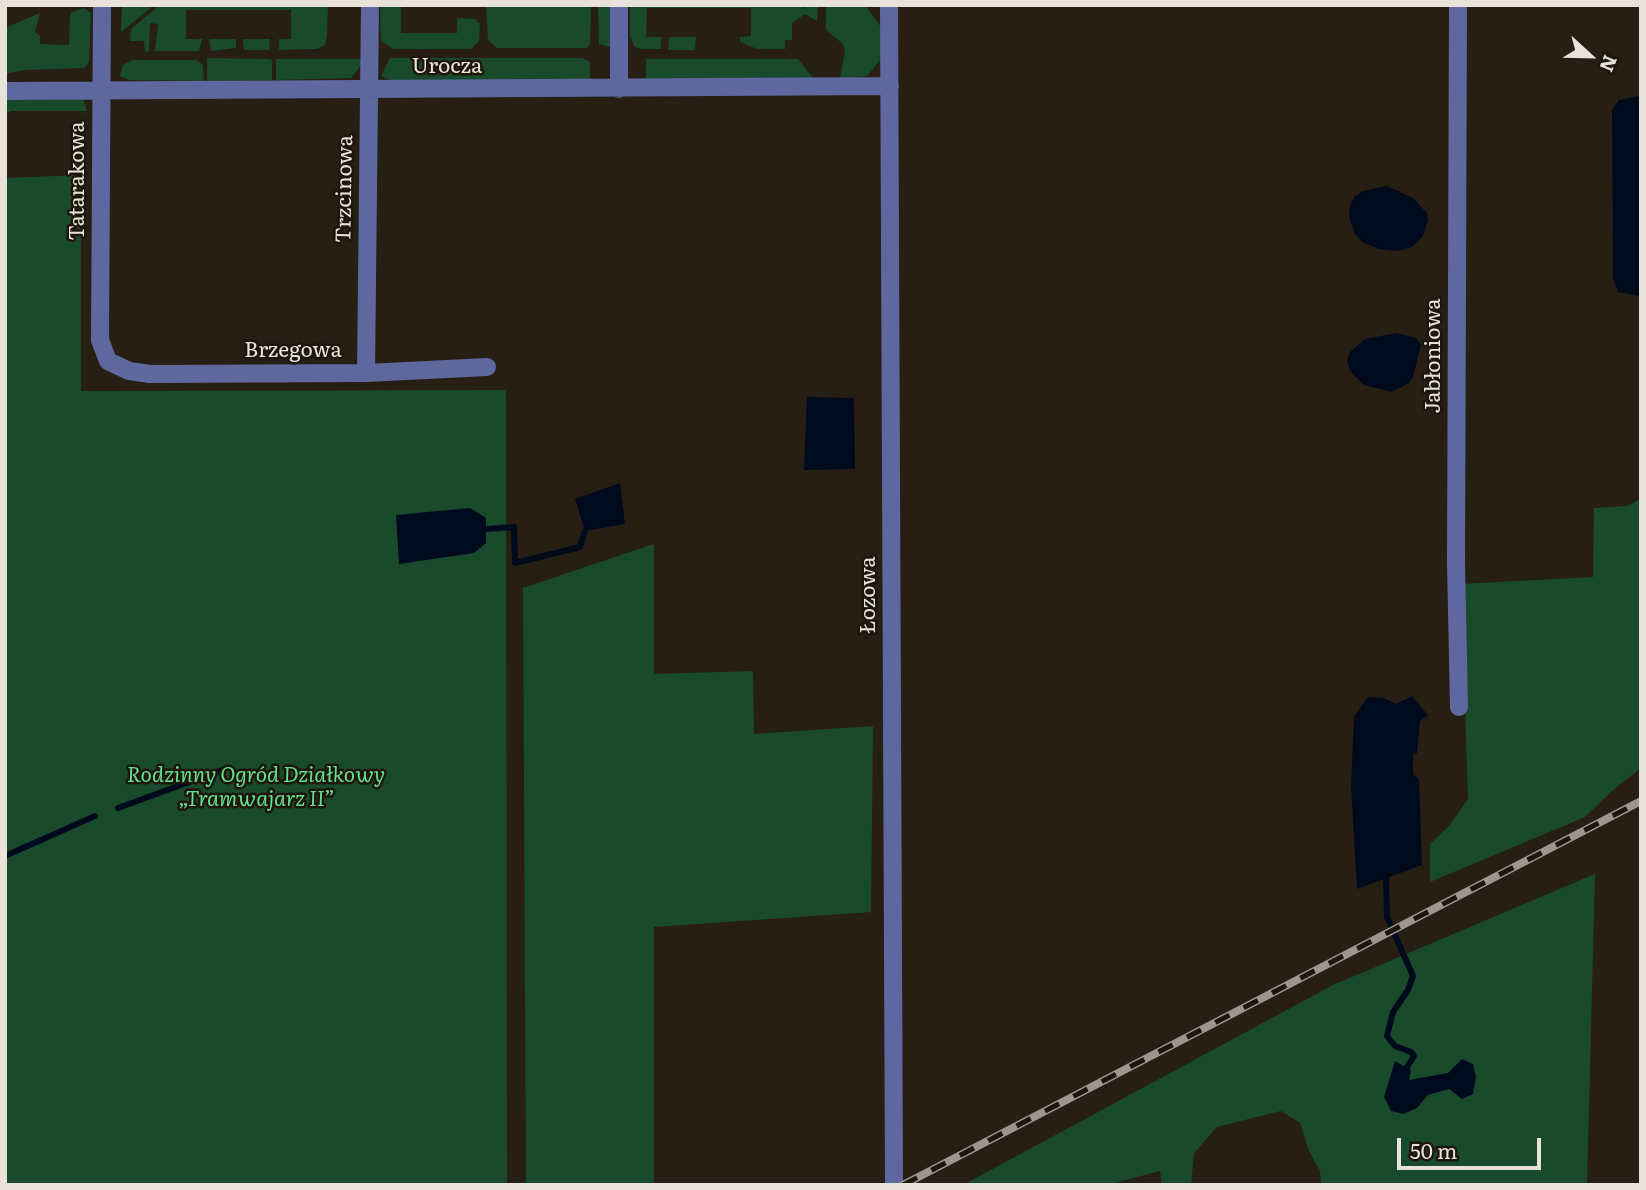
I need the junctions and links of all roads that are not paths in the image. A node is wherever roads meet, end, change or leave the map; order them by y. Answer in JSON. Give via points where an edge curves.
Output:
{"nodes":[{"id":1,"x":102,"y":5,"type":"edge"},
{"id":2,"x":370,"y":5,"type":"edge"},
{"id":3,"x":619,"y":5,"type":"edge"},
{"id":4,"x":889,"y":5,"type":"edge"},
{"id":5,"x":1458,"y":5,"type":"edge"},
{"id":6,"x":890,"y":86,"type":"junction"},
{"id":7,"x":102,"y":89,"type":"junction"},
{"id":8,"x":619,"y":89,"type":"junction"},
{"id":9,"x":369,"y":90,"type":"junction"},
{"id":10,"x":5,"y":91,"type":"edge"},
{"id":11,"x":103,"y":356,"type":"joint"},
{"id":12,"x":487,"y":367,"type":"dead end"},
{"id":13,"x":366,"y":373,"type":"junction"},
{"id":14,"x":1459,"y":707,"type":"dead end"},
{"id":15,"x":894,"y":1185,"type":"edge"}],
"edges":[{"from":1,"to":7,"type":"street","name":"Tatarakowa"},
{"from":2,"to":9,"type":"street","name":"Trzcinowa"},
{"from":3,"to":8,"type":"street"},
{"from":4,"to":6,"type":"street","name":"Łozowa"},
{"from":5,"to":14,"type":"street","name":"Jabłoniowa"},
{"from":6,"to":8,"type":"street","name":"Urocza"},
{"from":6,"to":15,"type":"street","name":"Łozowa"},
{"from":7,"to":9,"type":"street","name":"Urocza"},
{"from":7,"to":10,"type":"street","name":"Urocza"},
{"from":7,"to":11,"type":"street","name":"Tatarakowa"},
{"from":8,"to":9,"type":"street","name":"Urocza"},
{"from":9,"to":13,"type":"street","name":"Trzcinowa"},
{"from":11,"to":13,"type":"street","name":"Brzegowa","via":[[120,368],[150,374]]},
{"from":12,"to":13,"type":"street","name":"Brzegowa"}]}
